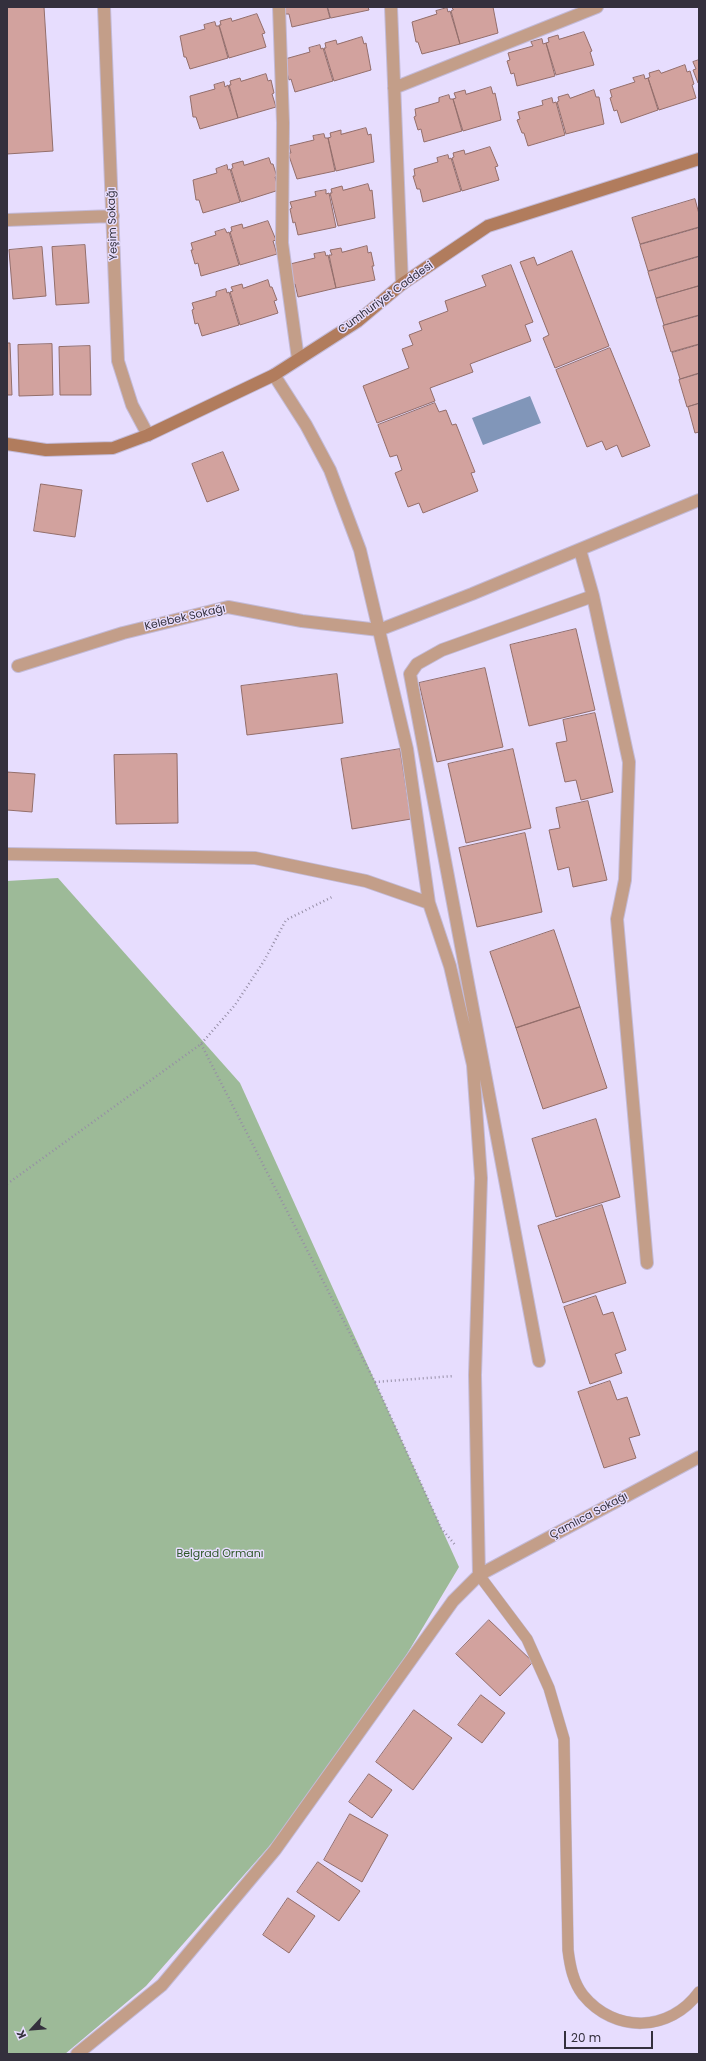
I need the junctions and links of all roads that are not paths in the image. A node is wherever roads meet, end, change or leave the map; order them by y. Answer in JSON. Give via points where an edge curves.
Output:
{"nodes":[{"id":1,"x":104,"y":7,"type":"edge"},
{"id":2,"x":279,"y":7,"type":"edge"},
{"id":3,"x":391,"y":7,"type":"edge"},
{"id":4,"x":597,"y":7,"type":"edge"},
{"id":5,"x":394,"y":88,"type":"junction"},
{"id":6,"x":699,"y":159,"type":"edge"},
{"id":7,"x":113,"y":216,"type":"junction"},
{"id":8,"x":7,"y":220,"type":"edge"},
{"id":9,"x":402,"y":284,"type":"junction"},
{"id":10,"x":298,"y":359,"type":"junction"},
{"id":11,"x":274,"y":374,"type":"junction"},
{"id":12,"x":148,"y":435,"type":"junction"},
{"id":13,"x":7,"y":444,"type":"edge"},
{"id":14,"x":699,"y":500,"type":"edge"},
{"id":15,"x":580,"y":550,"type":"junction"},
{"id":16,"x":593,"y":596,"type":"junction"},
{"id":17,"x":379,"y":630,"type":"junction"},
{"id":18,"x":18,"y":666,"type":"dead end"},
{"id":19,"x":7,"y":854,"type":"edge"},
{"id":20,"x":429,"y":903,"type":"junction"},
{"id":21,"x":647,"y":1263,"type":"dead end"},
{"id":22,"x":539,"y":1361,"type":"dead end"},
{"id":23,"x":699,"y":1457,"type":"edge"},
{"id":24,"x":479,"y":1575,"type":"junction"},
{"id":25,"x":699,"y":1992,"type":"edge"},
{"id":26,"x":77,"y":2054,"type":"edge"}],
"edges":[{"from":1,"to":7,"type":"street","name":"Yeşim Sokağı"},
{"from":2,"to":10,"type":"street","via":[[283,123],[282,243]]},
{"from":3,"to":5,"type":"street"},
{"from":4,"to":5,"type":"street"},
{"from":5,"to":9,"type":"street"},
{"from":6,"to":9,"type":"main road","name":"Cumhuriyet Caddesi","via":[[488,226]]},
{"from":7,"to":8,"type":"street"},
{"from":7,"to":12,"type":"street","name":"Yeşim Sokağı","via":[[118,361],[132,405]]},
{"from":9,"to":10,"type":"main road","name":"Cumhuriyet Caddesi","via":[[358,321]]},
{"from":10,"to":11,"type":"main road","name":"Cumhuriyet Caddesi"},
{"from":11,"to":12,"type":"main road","name":"Cumhuriyet Caddesi"},
{"from":11,"to":17,"type":"street","via":[[330,470],[360,550]]},
{"from":12,"to":13,"type":"main road","name":"Cumhuriyet Caddesi","via":[[113,448],[46,450]]},
{"from":14,"to":15,"type":"street"},
{"from":15,"to":16,"type":"street"},
{"from":15,"to":17,"type":"street"},
{"from":16,"to":21,"type":"street","via":[[629,762],[626,880],[618,919]]},
{"from":16,"to":22,"type":"street","via":[[442,650],[417,664],[410,674]]},
{"from":17,"to":18,"type":"street","name":"Kelebek Sokağı","via":[[302,621],[228,608],[123,633]]},
{"from":17,"to":20,"type":"street","via":[[407,749]]},
{"from":19,"to":20,"type":"street","via":[[255,858],[366,881]]},
{"from":20,"to":24,"type":"street","via":[[450,966],[473,1065],[481,1178],[475,1375]]},
{"from":23,"to":24,"type":"street","name":"Çamlıca Sokağı"},
{"from":24,"to":25,"type":"lane","via":[[527,1639],[549,1688],[564,1739],[568,1950],[575,1981],[583,1995],[595,2006],[622,2021],[637,2024],[652,2023],[674,2016],[691,2003]]},
{"from":24,"to":26,"type":"street","name":"Çamlıca Sokağı","via":[[453,1601],[275,1850],[162,1985]]}]}
